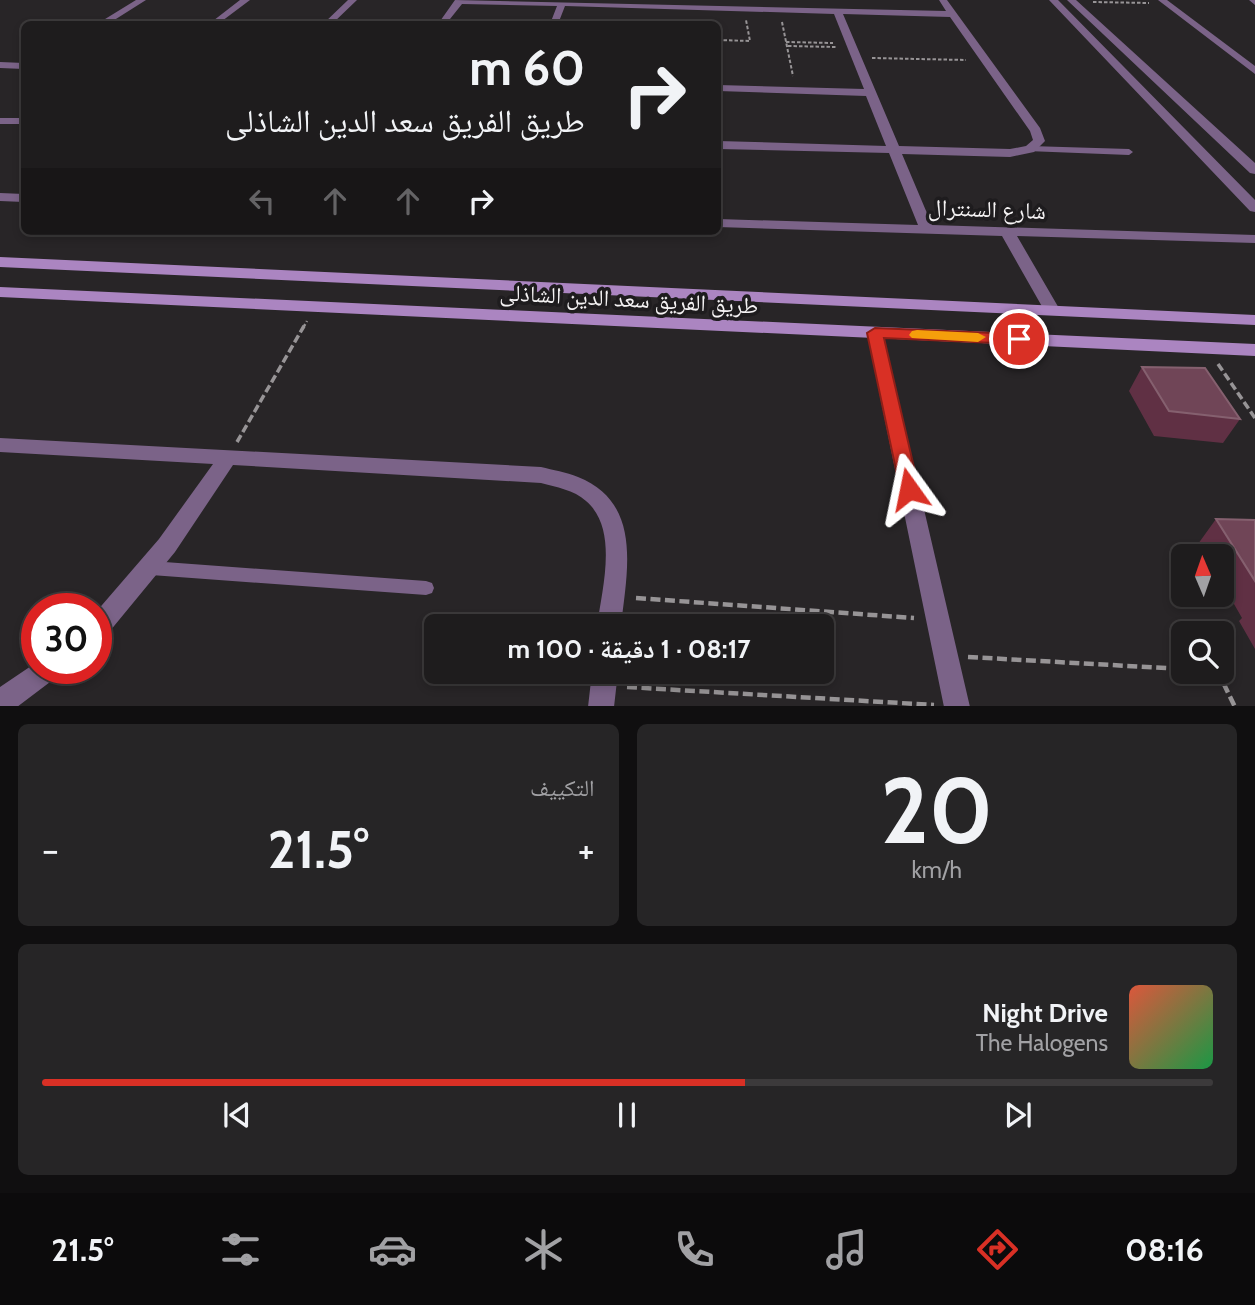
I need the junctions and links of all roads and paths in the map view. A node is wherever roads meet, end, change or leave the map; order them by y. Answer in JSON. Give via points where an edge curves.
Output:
{"nodes":[{"id":1,"x":142,"y":0,"type":"edge"},
{"id":2,"x":246,"y":0,"type":"edge"},
{"id":3,"x":353,"y":0,"type":"edge"},
{"id":4,"x":943,"y":0,"type":"edge"},
{"id":5,"x":1053,"y":0,"type":"edge"},
{"id":6,"x":459,"y":1,"type":"edge"},
{"id":7,"x":1072,"y":1,"type":"edge"},
{"id":8,"x":1164,"y":2,"type":"edge"},
{"id":9,"x":562,"y":4,"type":"junction"},
{"id":10,"x":744,"y":8,"type":"junction"},
{"id":11,"x":780,"y":9,"type":"junction"},
{"id":12,"x":837,"y":11,"type":"junction"},
{"id":13,"x":953,"y":14,"type":"junction"},
{"id":14,"x":107,"y":21,"type":"edge"},
{"id":15,"x":217,"y":21,"type":"edge"},
{"id":16,"x":330,"y":21,"type":"edge"},
{"id":17,"x":444,"y":21,"type":"edge"},
{"id":18,"x":555,"y":21,"type":"edge"},
{"id":19,"x":721,"y":40,"type":"edge"},
{"id":20,"x":787,"y":44,"type":"junction"},
{"id":21,"x":853,"y":49,"type":"junction"},
{"id":22,"x":987,"y":61,"type":"junction"},
{"id":23,"x":0,"y":65,"type":"edge"},
{"id":24,"x":21,"y":66,"type":"edge"},
{"id":25,"x":1255,"y":71,"type":"edge"},
{"id":26,"x":721,"y":88,"type":"edge"},
{"id":27,"x":796,"y":90,"type":"junction"},
{"id":28,"x":871,"y":93,"type":"junction"},
{"id":29,"x":0,"y":121,"type":"edge"},
{"id":30,"x":21,"y":121,"type":"edge"},
{"id":31,"x":721,"y":145,"type":"edge"},
{"id":32,"x":1030,"y":149,"type":"junction"},
{"id":33,"x":894,"y":150,"type":"junction"},
{"id":34,"x":1129,"y":152,"type":"dead end"},
{"id":35,"x":1255,"y":170,"type":"edge"},
{"id":36,"x":0,"y":197,"type":"edge"},
{"id":37,"x":21,"y":198,"type":"edge"},
{"id":38,"x":1255,"y":208,"type":"edge"},
{"id":39,"x":721,"y":223,"type":"edge"},
{"id":40,"x":927,"y":230,"type":"junction"},
{"id":41,"x":1008,"y":233,"type":"junction"},
{"id":42,"x":1255,"y":239,"type":"edge"},
{"id":43,"x":0,"y":262,"type":"edge"},
{"id":44,"x":380,"y":279,"type":"junction"},
{"id":45,"x":466,"y":284,"type":"junction"},
{"id":46,"x":0,"y":292,"type":"edge"},
{"id":47,"x":315,"y":307,"type":"junction"},
{"id":48,"x":354,"y":309,"type":"junction"},
{"id":49,"x":1052,"y":310,"type":"junction"},
{"id":50,"x":449,"y":313,"type":"junction"},
{"id":51,"x":1255,"y":320,"type":"edge"},
{"id":52,"x":875,"y":333,"type":"junction"},
{"id":53,"x":1207,"y":348,"type":"junction"},
{"id":54,"x":1255,"y":350,"type":"edge"},
{"id":55,"x":1255,"y":418,"type":"edge"},
{"id":56,"x":0,"y":444,"type":"edge"},
{"id":57,"x":229,"y":456,"type":"junction"},
{"id":58,"x":151,"y":568,"type":"junction"},
{"id":59,"x":426,"y":588,"type":"dead end"},
{"id":60,"x":612,"y":597,"type":"junction"},
{"id":61,"x":112,"y":613,"type":"edge"},
{"id":62,"x":611,"y":614,"type":"edge"},
{"id":63,"x":938,"y":620,"type":"junction"},
{"id":64,"x":945,"y":655,"type":"junction"},
{"id":65,"x":1171,"y":668,"type":"edge"},
{"id":66,"x":27,"y":684,"type":"edge"},
{"id":67,"x":1224,"y":684,"type":"edge"},
{"id":68,"x":603,"y":688,"type":"edge"},
{"id":69,"x":0,"y":703,"type":"edge"},
{"id":70,"x":957,"y":706,"type":"edge"},
{"id":71,"x":1236,"y":706,"type":"edge"}],
"edges":[{"from":1,"to":14,"type":"street"},
{"from":2,"to":15,"type":"street"},
{"from":3,"to":16,"type":"street"},
{"from":4,"to":13,"type":"street"},
{"from":5,"to":38,"type":"street"},
{"from":6,"to":9,"type":"street"},
{"from":6,"to":17,"type":"street"},
{"from":7,"to":8,"type":"path"},
{"from":7,"to":35,"type":"street"},
{"from":8,"to":25,"type":"street"},
{"from":9,"to":10,"type":"street"},
{"from":9,"to":18,"type":"street"},
{"from":10,"to":11,"type":"street"},
{"from":10,"to":19,"type":"path","via":[[750,41]]},
{"from":11,"to":12,"type":"street"},
{"from":11,"to":20,"type":"path"},
{"from":12,"to":13,"type":"street"},
{"from":12,"to":21,"type":"street"},
{"from":13,"to":22,"type":"street"},
{"from":20,"to":21,"type":"path"},
{"from":20,"to":27,"type":"path"},
{"from":21,"to":22,"type":"path"},
{"from":21,"to":28,"type":"street"},
{"from":22,"to":32,"type":"street","via":[[1036,131],[1039,141]]},
{"from":23,"to":24,"type":"street"},
{"from":26,"to":27,"type":"street"},
{"from":27,"to":28,"type":"street"},
{"from":28,"to":33,"type":"street"},
{"from":29,"to":30,"type":"street"},
{"from":31,"to":33,"type":"street"},
{"from":32,"to":33,"type":"street","via":[[1010,153]]},
{"from":32,"to":34,"type":"lane"},
{"from":33,"to":40,"type":"street"},
{"from":36,"to":37,"type":"street"},
{"from":39,"to":40,"type":"street","name":"شارع السنترال"},
{"from":40,"to":41,"type":"street","name":"شارع السنترال"},
{"from":41,"to":42,"type":"street","name":"شارع السنترال"},
{"from":41,"to":49,"type":"street"},
{"from":43,"to":44,"type":"street","name":"طريق الفريق سعد الدين الشاذلى"},
{"from":44,"to":45,"type":"street","name":"طريق الفريق سعد الدين الشاذلى"},
{"from":44,"to":48,"type":"street","via":[[390,284],[390,296],[374,307]]},
{"from":45,"to":49,"type":"street","name":"طريق الفريق سعد الدين الشاذلى"},
{"from":45,"to":50,"type":"street","via":[[444,286],[430,294],[427,307]]},
{"from":46,"to":47,"type":"street","name":"طريق الفريق سعد الدين الشاذلى"},
{"from":47,"to":48,"type":"street","name":"طريق الفريق سعد الدين الشاذلى"},
{"from":47,"to":57,"type":"path"},
{"from":48,"to":50,"type":"street","name":"طريق الفريق سعد الدين الشاذلى"},
{"from":49,"to":51,"type":"street","name":"طريق الفريق سعد الدين الشاذلى"},
{"from":50,"to":52,"type":"street","name":"طريق الفريق سعد الدين الشاذلى"},
{"from":52,"to":53,"type":"street","name":"طريق الفريق سعد الدين الشاذلى"},
{"from":52,"to":63,"type":"street"},
{"from":53,"to":54,"type":"street","name":"طريق الفريق سعد الدين الشاذلى"},
{"from":53,"to":55,"type":"path"},
{"from":56,"to":57,"type":"street"},
{"from":57,"to":58,"type":"street"},
{"from":57,"to":60,"type":"street","via":[[564,479],[585,488],[612,520],[618,540]]},
{"from":58,"to":59,"type":"lane"},
{"from":58,"to":61,"type":"street"},
{"from":60,"to":62,"type":"street"},
{"from":60,"to":63,"type":"path"},
{"from":63,"to":64,"type":"street"},
{"from":64,"to":65,"type":"path"},
{"from":64,"to":70,"type":"street"},
{"from":66,"to":69,"type":"street"},
{"from":67,"to":71,"type":"path"},
{"from":68,"to":70,"type":"path"}]}
